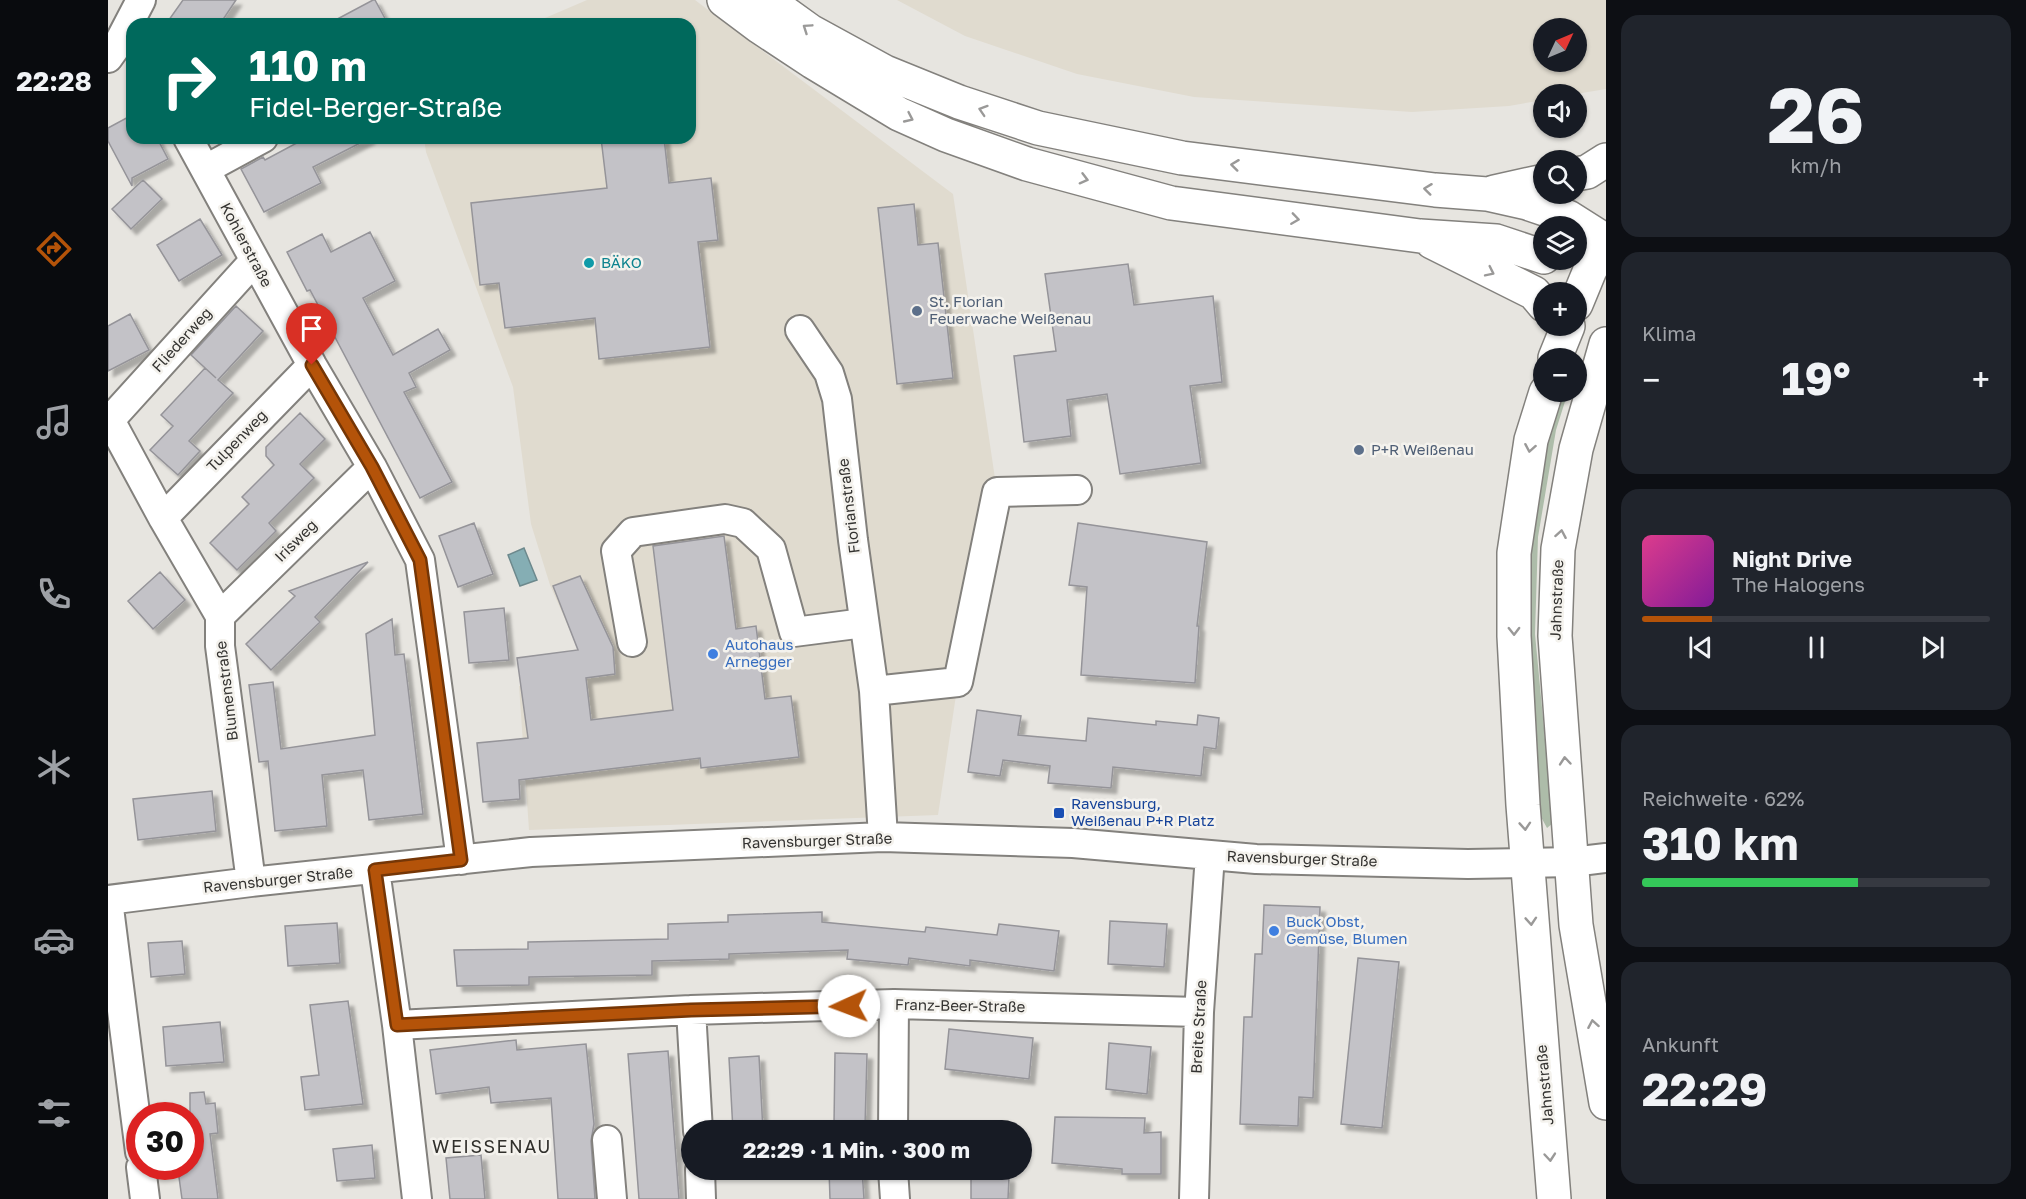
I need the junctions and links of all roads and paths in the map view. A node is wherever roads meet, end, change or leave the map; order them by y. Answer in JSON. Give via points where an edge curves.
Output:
{"nodes":[{"id":1,"x":141,"y":0,"type":"edge"},
{"id":2,"x":724,"y":0,"type":"edge"},
{"id":3,"x":767,"y":0,"type":"edge"},
{"id":4,"x":134,"y":18,"type":"edge"},
{"id":5,"x":126,"y":37,"type":"edge"},
{"id":6,"x":120,"y":52,"type":"edge"},
{"id":7,"x":191,"y":144,"type":"edge"},
{"id":8,"x":252,"y":144,"type":"edge"},
{"id":9,"x":1606,"y":160,"type":"edge"},
{"id":10,"x":206,"y":169,"type":"junction"},
{"id":11,"x":1587,"y":172,"type":"edge"},
{"id":12,"x":1533,"y":183,"type":"edge"},
{"id":13,"x":1486,"y":194,"type":"junction"},
{"id":14,"x":1420,"y":236,"type":"junction"},
{"id":15,"x":1606,"y":241,"type":"edge"},
{"id":16,"x":1533,"y":253,"type":"edge"},
{"id":17,"x":254,"y":261,"type":"junction"},
{"id":18,"x":1598,"y":269,"type":"edge"},
{"id":19,"x":1587,"y":286,"type":"edge"},
{"id":20,"x":1533,"y":292,"type":"edge"},
{"id":21,"x":800,"y":330,"type":"dead end"},
{"id":22,"x":1606,"y":344,"type":"edge"},
{"id":23,"x":312,"y":365,"type":"junction"},
{"id":24,"x":1542,"y":402,"type":"edge"},
{"id":25,"x":372,"y":467,"type":"junction"},
{"id":26,"x":1077,"y":490,"type":"dead end"},
{"id":27,"x":163,"y":518,"type":"junction"},
{"id":28,"x":220,"y":616,"type":"junction"},
{"id":29,"x":864,"y":622,"type":"junction"},
{"id":30,"x":632,"y":642,"type":"dead end"},
{"id":31,"x":874,"y":691,"type":"junction"},
{"id":32,"x":883,"y":837,"type":"junction"},
{"id":33,"x":1210,"y":855,"type":"junction"},
{"id":34,"x":1606,"y":858,"type":"edge"},
{"id":35,"x":461,"y":860,"type":"junction"},
{"id":36,"x":1572,"y":862,"type":"junction"},
{"id":37,"x":1527,"y":863,"type":"junction"},
{"id":38,"x":375,"y":870,"type":"junction"},
{"id":39,"x":251,"y":882,"type":"junction"},
{"id":40,"x":108,"y":900,"type":"edge"},
{"id":41,"x":894,"y":1004,"type":"junction"},
{"id":42,"x":691,"y":1010,"type":"junction"},
{"id":43,"x":1199,"y":1012,"type":"junction"},
{"id":44,"x":397,"y":1025,"type":"junction"},
{"id":45,"x":134,"y":1102,"type":"edge"},
{"id":46,"x":1606,"y":1102,"type":"edge"},
{"id":47,"x":697,"y":1120,"type":"edge"},
{"id":48,"x":893,"y":1120,"type":"edge"},
{"id":49,"x":607,"y":1140,"type":"dead end"},
{"id":50,"x":143,"y":1180,"type":"edge"},
{"id":51,"x":700,"y":1180,"type":"edge"},
{"id":52,"x":894,"y":1180,"type":"edge"},
{"id":53,"x":145,"y":1199,"type":"edge"},
{"id":54,"x":417,"y":1199,"type":"edge"},
{"id":55,"x":612,"y":1199,"type":"edge"},
{"id":56,"x":701,"y":1199,"type":"edge"},
{"id":57,"x":895,"y":1199,"type":"edge"},
{"id":58,"x":1194,"y":1199,"type":"edge"},
{"id":59,"x":1554,"y":1199,"type":"edge"}],
"edges":[{"from":1,"to":4,"type":"street"},
{"from":2,"to":14,"type":"main road","one_way":true,"via":[[813,62],[899,114],[1027,164],[1171,202]]},
{"from":13,"to":3,"type":"main road","one_way":true,"via":[[1182,158],[1038,128],[885,72],[810,31]]},
{"from":5,"to":6,"type":"street"},
{"from":7,"to":10,"type":"street","name":"Kohlerstraße"},
{"from":8,"to":10,"type":"street"},
{"from":9,"to":11,"type":"main road"},
{"from":10,"to":17,"type":"street","name":"Kohlerstraße"},
{"from":12,"to":13,"type":"main road"},
{"from":13,"to":15,"type":"main road","via":[[1568,217]]},
{"from":14,"to":16,"type":"main road","via":[[1496,241]]},
{"from":14,"to":20,"type":"main road","one_way":true},
{"from":15,"to":18,"type":"main road"},
{"from":17,"to":23,"type":"street","name":"Kohlerstraße"},
{"from":17,"to":27,"type":"street","name":"Fliederweg","via":[[110,420]]},
{"from":18,"to":19,"type":"main road"},
{"from":21,"to":29,"type":"street","name":"Florianstraße","via":[[829,373],[837,399]]},
{"from":36,"to":22,"type":"main road","name":"Jahnstraße","one_way":true,"via":[[1554,636],[1558,549],[1576,449]]},
{"from":23,"to":25,"type":"street","name":"Kohlerstraße"},
{"from":23,"to":27,"type":"street","name":"Tulpenweg"},
{"from":24,"to":37,"type":"main road","name":"Jahnstraße","one_way":true,"via":[[1531,440],[1514,553],[1514,636]]},
{"from":25,"to":28,"type":"street","name":"Irisweg"},
{"from":25,"to":35,"type":"street","name":"Kohlerstraße","via":[[420,560]]},
{"from":26,"to":31,"type":"street","via":[[998,492],[958,682]]},
{"from":27,"to":28,"type":"street"},
{"from":28,"to":39,"type":"street","name":"Blumenstraße","via":[[220,646]]},
{"from":29,"to":30,"type":"street","via":[[794,632],[771,549],[743,523],[725,519],[633,532],[616,551]]},
{"from":29,"to":31,"type":"street","name":"Florianstraße"},
{"from":31,"to":32,"type":"street","name":"Florianstraße"},
{"from":32,"to":33,"type":"street","name":"Ravensburger Straße","via":[[1073,843]]},
{"from":32,"to":35,"type":"street","name":"Ravensburger Straße","via":[[531,852]]},
{"from":33,"to":37,"type":"street","name":"Ravensburger Straße"},
{"from":33,"to":43,"type":"street","name":"Breite Straße"},
{"from":34,"to":36,"type":"street"},
{"from":35,"to":38,"type":"street","name":"Ravensburger Straße"},
{"from":36,"to":37,"type":"street"},
{"from":46,"to":36,"type":"main road","name":"Jahnstraße","one_way":true,"via":[[1576,925]]},
{"from":37,"to":59,"type":"main road","name":"Jahnstraße","one_way":true},
{"from":38,"to":39,"type":"street","name":"Ravensburger Straße"},
{"from":38,"to":44,"type":"street"},
{"from":39,"to":40,"type":"street","name":"Ravensburger Straße"},
{"from":40,"to":45,"type":"street"},
{"from":41,"to":42,"type":"street","name":"Franz-Beer-Straße"},
{"from":41,"to":43,"type":"street","name":"Franz-Beer-Straße"},
{"from":41,"to":48,"type":"street"},
{"from":42,"to":44,"type":"street","name":"Franz-Beer-Straße"},
{"from":42,"to":47,"type":"street"},
{"from":43,"to":58,"type":"street","name":"Breite Straße"},
{"from":44,"to":54,"type":"street"},
{"from":49,"to":55,"type":"street"},
{"from":50,"to":53,"type":"street"},
{"from":51,"to":56,"type":"street"},
{"from":52,"to":57,"type":"street"}]}
